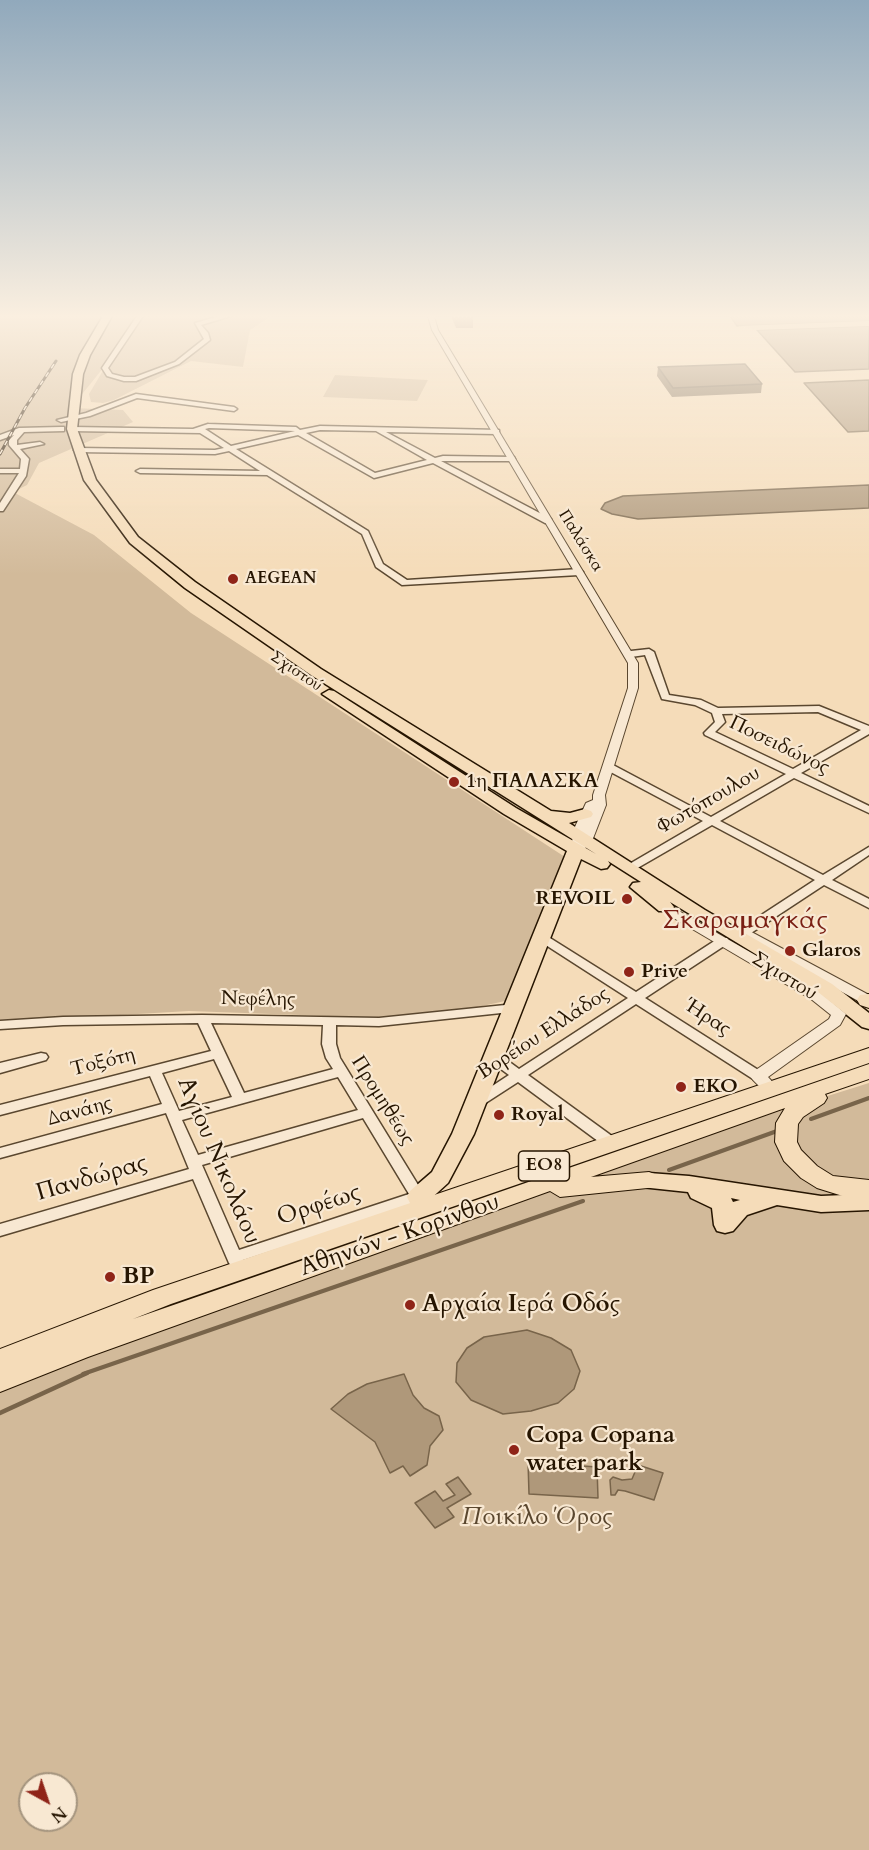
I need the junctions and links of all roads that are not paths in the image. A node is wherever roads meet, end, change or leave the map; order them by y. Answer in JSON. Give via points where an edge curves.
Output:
{"nodes":[{"id":1,"x":71,"y":402,"type":"edge"},
{"id":2,"x":120,"y":402,"type":"edge"},
{"id":3,"x":184,"y":402,"type":"edge"},
{"id":4,"x":478,"y":402,"type":"edge"},
{"id":5,"x":60,"y":405,"type":"dead end"},
{"id":6,"x":234,"y":409,"type":"dead end"},
{"id":7,"x":66,"y":424,"type":"junction"},
{"id":8,"x":375,"y":429,"type":"junction"},
{"id":9,"x":22,"y":430,"type":"junction"},
{"id":10,"x":196,"y":430,"type":"junction"},
{"id":11,"x":306,"y":430,"type":"junction"},
{"id":12,"x":298,"y":432,"type":"junction"},
{"id":13,"x":496,"y":432,"type":"junction"},
{"id":14,"x":0,"y":438,"type":"edge"},
{"id":15,"x":40,"y":444,"type":"dead end"},
{"id":16,"x":16,"y":447,"type":"junction"},
{"id":17,"x":230,"y":450,"type":"junction"},
{"id":18,"x":511,"y":459,"type":"junction"},
{"id":19,"x":433,"y":460,"type":"junction"},
{"id":20,"x":73,"y":462,"type":"junction"},
{"id":21,"x":0,"y":471,"type":"edge"},
{"id":22,"x":22,"y":471,"type":"junction"},
{"id":23,"x":140,"y":471,"type":"dead end"},
{"id":24,"x":270,"y":473,"type":"junction"},
{"id":25,"x":0,"y":509,"type":"edge"},
{"id":26,"x":548,"y":521,"type":"junction"},
{"id":27,"x":579,"y":572,"type":"junction"},
{"id":28,"x":630,"y":654,"type":"junction"},
{"id":29,"x":716,"y":711,"type":"junction"},
{"id":30,"x":869,"y":730,"type":"edge"},
{"id":31,"x":609,"y":767,"type":"junction"},
{"id":32,"x":794,"y":774,"type":"junction"},
{"id":33,"x":599,"y":795,"type":"junction"},
{"id":34,"x":869,"y":810,"type":"edge"},
{"id":35,"x":585,"y":814,"type":"junction"},
{"id":36,"x":546,"y":816,"type":"junction"},
{"id":37,"x":711,"y":821,"type":"junction"},
{"id":38,"x":580,"y":842,"type":"junction"},
{"id":39,"x":869,"y":850,"type":"edge"},
{"id":40,"x":607,"y":868,"type":"junction"},
{"id":41,"x":635,"y":875,"type":"junction"},
{"id":42,"x":566,"y":877,"type":"junction"},
{"id":43,"x":823,"y":880,"type":"junction"},
{"id":44,"x":869,"y":904,"type":"edge"},
{"id":45,"x":666,"y":907,"type":"joint"},
{"id":46,"x":744,"y":932,"type":"junction"},
{"id":47,"x":542,"y":937,"type":"junction"},
{"id":48,"x":723,"y":940,"type":"junction"},
{"id":49,"x":636,"y":997,"type":"junction"},
{"id":50,"x":868,"y":1000,"type":"edge"},
{"id":51,"x":515,"y":1008,"type":"junction"},
{"id":52,"x":202,"y":1019,"type":"junction"},
{"id":53,"x":330,"y":1021,"type":"junction"},
{"id":54,"x":869,"y":1023,"type":"edge"},
{"id":55,"x":0,"y":1025,"type":"edge"},
{"id":56,"x":217,"y":1054,"type":"junction"},
{"id":57,"x":869,"y":1055,"type":"edge"},
{"id":58,"x":41,"y":1057,"type":"dead end"},
{"id":59,"x":495,"y":1058,"type":"junction"},
{"id":60,"x":0,"y":1068,"type":"edge"},
{"id":61,"x":154,"y":1070,"type":"junction"},
{"id":62,"x":869,"y":1071,"type":"edge"},
{"id":63,"x":340,"y":1072,"type":"junction"},
{"id":64,"x":517,"y":1074,"type":"junction"},
{"id":65,"x":764,"y":1082,"type":"junction"},
{"id":66,"x":240,"y":1099,"type":"junction"},
{"id":67,"x":477,"y":1103,"type":"junction"},
{"id":68,"x":0,"y":1110,"type":"edge"},
{"id":69,"x":172,"y":1112,"type":"junction"},
{"id":70,"x":366,"y":1112,"type":"junction"},
{"id":71,"x":611,"y":1143,"type":"junction"},
{"id":72,"x":0,"y":1153,"type":"edge"},
{"id":73,"x":195,"y":1167,"type":"junction"},
{"id":74,"x":650,"y":1180,"type":"junction"},
{"id":75,"x":869,"y":1189,"type":"edge"},
{"id":76,"x":528,"y":1191,"type":"junction"},
{"id":77,"x":418,"y":1197,"type":"junction"},
{"id":78,"x":784,"y":1199,"type":"junction"},
{"id":79,"x":869,"y":1202,"type":"edge"},
{"id":80,"x":0,"y":1230,"type":"edge"},
{"id":81,"x":318,"y":1243,"type":"junction"},
{"id":82,"x":237,"y":1264,"type":"junction"},
{"id":83,"x":0,"y":1360,"type":"edge"},
{"id":84,"x":0,"y":1381,"type":"edge"}],
"edges":[{"from":1,"to":7,"type":"main road","name":"Σχιστού"},
{"from":2,"to":7,"type":"street"},
{"from":3,"to":6,"type":"street"},
{"from":4,"to":13,"type":"street","name":"Παλάσκα"},
{"from":5,"to":7,"type":"main road","name":"Σχιστού"},
{"from":7,"to":9,"type":"street"},
{"from":7,"to":10,"type":"street","via":[[162,432]]},
{"from":7,"to":20,"type":"main road","name":"Σχιστού"},
{"from":8,"to":11,"type":"street"},
{"from":8,"to":13,"type":"street"},
{"from":8,"to":19,"type":"street"},
{"from":9,"to":14,"type":"street"},
{"from":9,"to":16,"type":"street","via":[[14,436]]},
{"from":10,"to":11,"type":"street","via":[[208,426]]},
{"from":10,"to":17,"type":"street"},
{"from":11,"to":12,"type":"street"},
{"from":12,"to":17,"type":"street"},
{"from":12,"to":19,"type":"street","via":[[374,476]]},
{"from":13,"to":18,"type":"street","name":"Παλάσκα"},
{"from":15,"to":16,"type":"street"},
{"from":16,"to":22,"type":"street","via":[[25,459]]},
{"from":17,"to":20,"type":"street"},
{"from":17,"to":24,"type":"street"},
{"from":18,"to":19,"type":"street"},
{"from":18,"to":26,"type":"street","name":"Παλάσκα"},
{"from":19,"to":26,"type":"street"},
{"from":20,"to":36,"type":"main road","name":"Σχιστού","via":[[123,528],[190,585],[316,672]]},
{"from":20,"to":38,"type":"main road","name":"Σχιστού","via":[[93,507],[122,543],[190,599],[301,677],[510,811]]},
{"from":21,"to":22,"type":"street"},
{"from":22,"to":25,"type":"street"},
{"from":23,"to":24,"type":"street"},
{"from":24,"to":27,"type":"street","via":[[365,533],[379,565],[405,583]]},
{"from":26,"to":27,"type":"street","name":"Παλάσκα"},
{"from":27,"to":28,"type":"street","name":"Παλάσκα"},
{"from":28,"to":29,"type":"street","name":"Ποσειδώνος","via":[[649,652],[665,697],[698,702]]},
{"from":28,"to":31,"type":"street","name":"Παλάσκα","via":[[634,681]]},
{"from":29,"to":30,"type":"street","via":[[819,709]]},
{"from":29,"to":32,"type":"street","name":"Ποσειδώνος","via":[[720,722],[709,733]]},
{"from":30,"to":32,"type":"street","name":"Φωτόπουλου"},
{"from":31,"to":33,"type":"street","name":"Παλάσκα"},
{"from":31,"to":37,"type":"street"},
{"from":32,"to":34,"type":"street","name":"Ποσειδώνος"},
{"from":32,"to":37,"type":"street","name":"Φωτόπουλου"},
{"from":33,"to":35,"type":"street","name":"Παλάσκα"},
{"from":33,"to":38,"type":"street","name":"Παλάσκα","via":[[600,805]]},
{"from":35,"to":36,"type":"main road","via":[[571,818]]},
{"from":35,"to":38,"type":"street","name":"Παλάσκα"},
{"from":36,"to":38,"type":"main road","name":"Σχιστού"},
{"from":37,"to":41,"type":"street","name":"Φωτόπουλου"},
{"from":37,"to":43,"type":"street"},
{"from":38,"to":40,"type":"main road","name":"Σχιστού"},
{"from":38,"to":41,"type":"main road","name":"Σχιστού"},
{"from":38,"to":42,"type":"main road"},
{"from":39,"to":43,"type":"street"},
{"from":40,"to":41,"type":"main road","name":"Σχιστού"},
{"from":40,"to":42,"type":"main road"},
{"from":41,"to":45,"type":"main road"},
{"from":41,"to":46,"type":"main road"},
{"from":41,"to":54,"type":"main road","name":"Σχιστού","via":[[825,988]]},
{"from":42,"to":47,"type":"main road"},
{"from":43,"to":44,"type":"street"},
{"from":43,"to":46,"type":"street"},
{"from":45,"to":48,"type":"street","name":"Σχιστού"},
{"from":46,"to":50,"type":"street","name":"Σχιστού"},
{"from":47,"to":49,"type":"street","name":"Ήρας"},
{"from":47,"to":51,"type":"main road"},
{"from":48,"to":49,"type":"street","name":"Βορείου Ελλάδος"},
{"from":48,"to":65,"type":"street","name":"Σχιστού","via":[[839,1014],[836,1022]]},
{"from":49,"to":64,"type":"street","name":"Βορείου Ελλάδος"},
{"from":49,"to":65,"type":"street","name":"Ήρας"},
{"from":51,"to":53,"type":"street","name":"Νεφέλης","via":[[406,1020]]},
{"from":51,"to":59,"type":"main road"},
{"from":52,"to":53,"type":"street","name":"Νεφέλης"},
{"from":52,"to":55,"type":"street","name":"Νεφέλης"},
{"from":52,"to":56,"type":"street"},
{"from":53,"to":63,"type":"street","name":"Προμηθέως","via":[[329,1044]]},
{"from":56,"to":61,"type":"street","name":"Τοξότη"},
{"from":56,"to":66,"type":"street"},
{"from":57,"to":65,"type":"highway","name":"Αθηνών - Κορίνθου","number":"ΕΟ8"},
{"from":58,"to":60,"type":"street"},
{"from":59,"to":64,"type":"street"},
{"from":59,"to":67,"type":"main road"},
{"from":61,"to":68,"type":"street","name":"Τοξότη"},
{"from":61,"to":69,"type":"street","name":"Αγίου Νικολάου"},
{"from":62,"to":75,"type":"highway","via":[[801,1106],[790,1117],[785,1134],[792,1155],[809,1172],[836,1185]]},
{"from":62,"to":76,"type":"highway","name":"Αθηνών - Κορίνθου","number":"ΕΟ8"},
{"from":63,"to":66,"type":"street","name":"Δανάης"},
{"from":63,"to":70,"type":"street","name":"Προμηθέως"},
{"from":64,"to":67,"type":"street","name":"Βορείου Ελλάδος"},
{"from":64,"to":71,"type":"street"},
{"from":65,"to":71,"type":"highway","name":"Αθηνών - Κορίνθου","number":"ΕΟ8"},
{"from":66,"to":69,"type":"street","name":"Δανάης"},
{"from":67,"to":77,"type":"main road","via":[[451,1161]]},
{"from":69,"to":72,"type":"street","name":"Δανάης"},
{"from":69,"to":73,"type":"street","name":"Αγίου Νικολάου"},
{"from":70,"to":73,"type":"street","name":"Πανδώρας"},
{"from":70,"to":77,"type":"street","name":"Προμηθέως"},
{"from":71,"to":81,"type":"highway","name":"Αθηνών - Κορίνθου","number":"ΕΟ8"},
{"from":73,"to":80,"type":"street","name":"Πανδώρας"},
{"from":73,"to":82,"type":"street","name":"Αγίου Νικολάου"},
{"from":74,"to":76,"type":"highway"},
{"from":74,"to":78,"type":"main road"},
{"from":74,"to":78,"type":"main road","via":[[716,1198],[725,1207],[725,1225],[745,1205]]},
{"from":76,"to":84,"type":"highway","name":"Αθηνών - Κορίνθου","number":"ΕΟ8","via":[[79,1349]]},
{"from":77,"to":81,"type":"highway"},
{"from":77,"to":82,"type":"street","name":"Ορφέως"},
{"from":78,"to":79,"type":"main road","via":[[838,1205]]},
{"from":81,"to":82,"type":"highway","name":"Αθηνών - Κορίνθου","number":"ΕΟ8"},
{"from":82,"to":83,"type":"highway","name":"Αθηνών - Κορίνθου","number":"ΕΟ8"}]}
